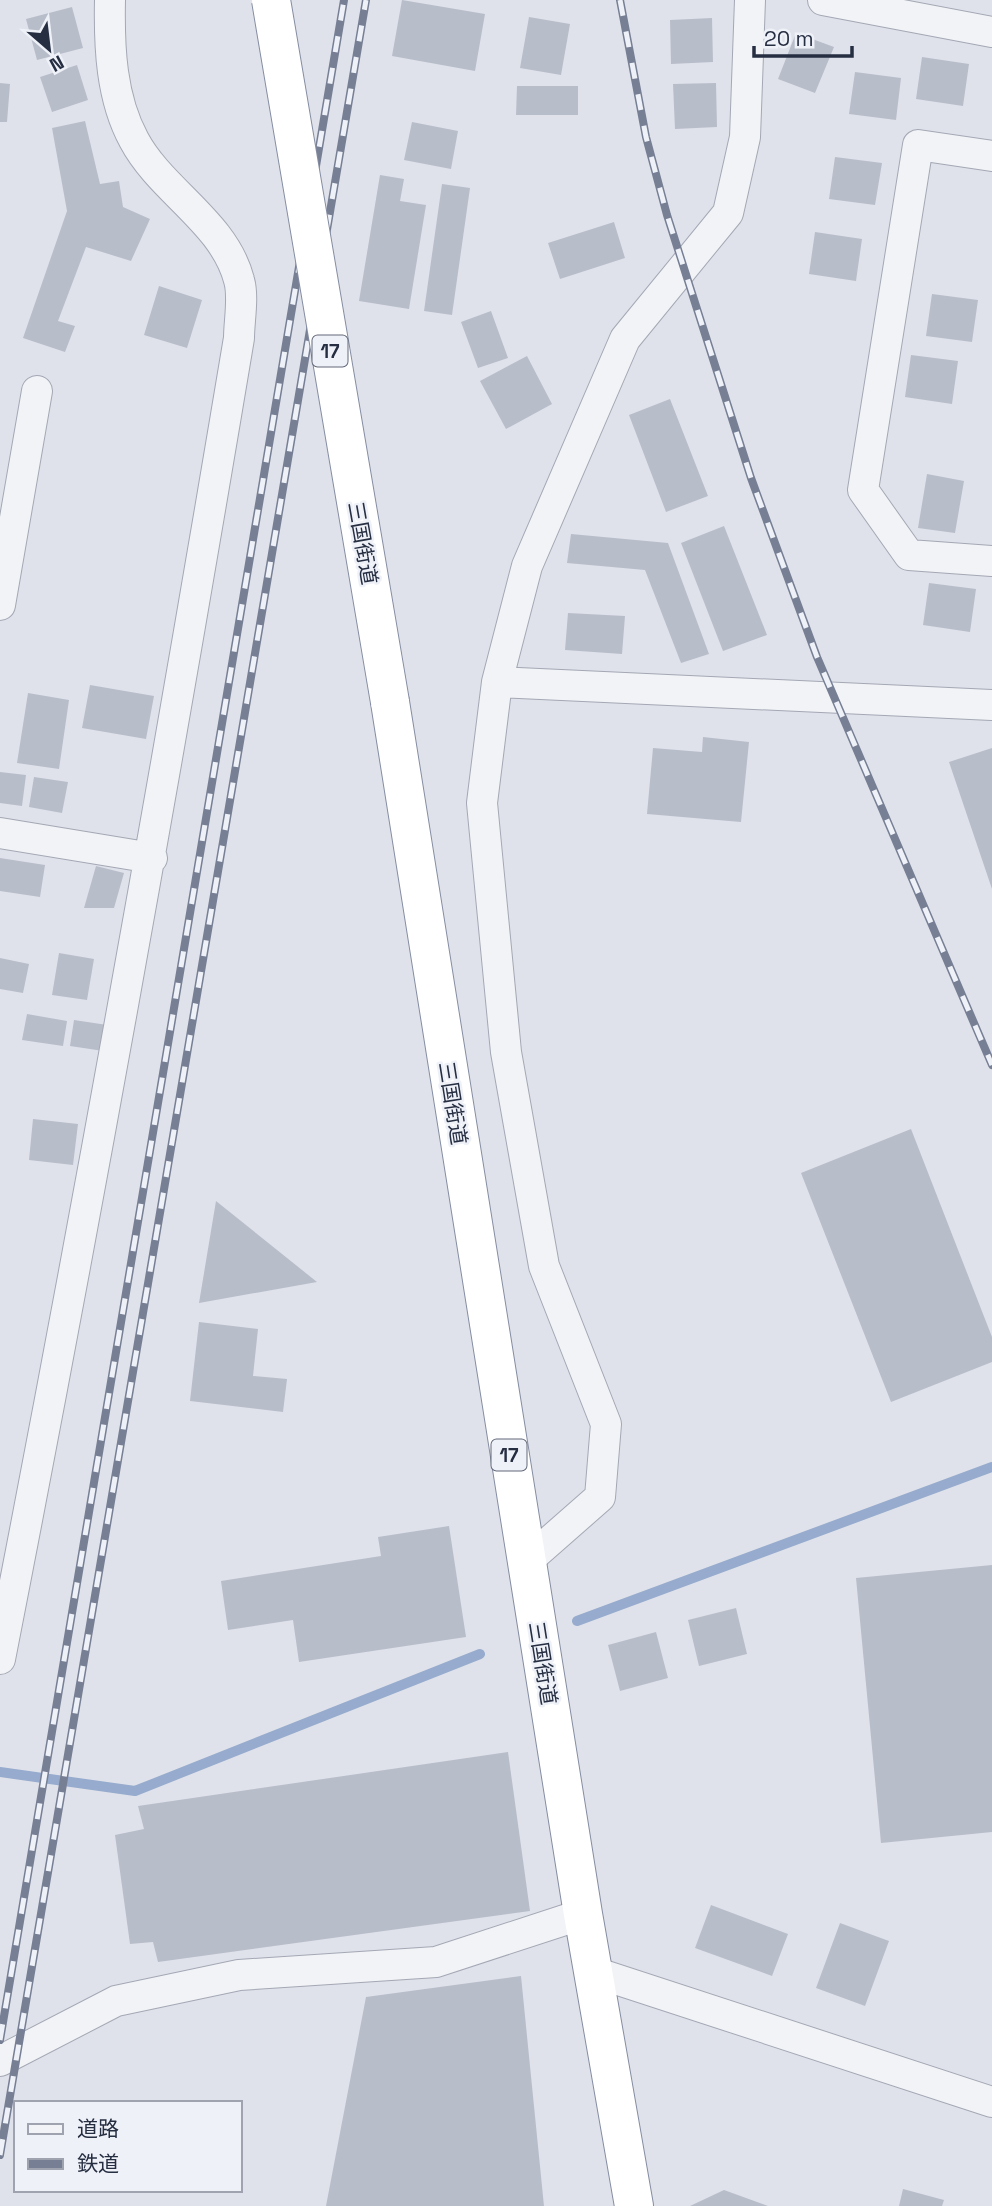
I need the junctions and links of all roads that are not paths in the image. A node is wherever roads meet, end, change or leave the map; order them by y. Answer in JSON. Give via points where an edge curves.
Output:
{"nodes":[{"id":1,"x":110,"y":0,"type":"edge"},
{"id":2,"x":271,"y":0,"type":"edge"},
{"id":3,"x":750,"y":0,"type":"edge"},
{"id":4,"x":822,"y":0,"type":"edge"},
{"id":5,"x":992,"y":32,"type":"edge"},
{"id":6,"x":992,"y":156,"type":"edge"},
{"id":7,"x":37,"y":391,"type":"dead end"},
{"id":8,"x":992,"y":561,"type":"edge"},
{"id":9,"x":0,"y":605,"type":"edge"},
{"id":10,"x":497,"y":682,"type":"junction"},
{"id":11,"x":992,"y":705,"type":"edge"},
{"id":12,"x":0,"y":833,"type":"edge"},
{"id":13,"x":152,"y":858,"type":"junction"},
{"id":14,"x":526,"y":1562,"type":"junction"},
{"id":15,"x":0,"y":1659,"type":"edge"},
{"id":16,"x":583,"y":1914,"type":"junction"},
{"id":17,"x":594,"y":1972,"type":"junction"},
{"id":18,"x":0,"y":2061,"type":"edge"},
{"id":19,"x":992,"y":2102,"type":"edge"},
{"id":20,"x":634,"y":2206,"type":"edge"}],
"edges":[{"from":1,"to":13,"type":"street","via":[[114,88],[134,141],[220,240],[239,280],[239,338]]},
{"from":2,"to":14,"type":"highway","name":"三国街道","number":"17","bridge":true,"via":[[390,702]]},
{"from":3,"to":10,"type":"street","via":[[745,137],[728,213],[625,339],[527,566]]},
{"from":4,"to":5,"type":"street"},
{"from":6,"to":8,"type":"street","via":[[918,145],[863,490],[909,555]]},
{"from":7,"to":9,"type":"street"},
{"from":10,"to":11,"type":"street"},
{"from":10,"to":14,"type":"street","via":[[482,803],[506,1052],[544,1266],[606,1424],[600,1497]]},
{"from":12,"to":13,"type":"street"},
{"from":13,"to":15,"type":"street"},
{"from":14,"to":16,"type":"highway","name":"三国街道","number":"17"},
{"from":16,"to":17,"type":"highway","name":"三国街道","number":"17"},
{"from":16,"to":18,"type":"street","via":[[436,1962],[239,1975],[116,2001]]},
{"from":17,"to":19,"type":"street"},
{"from":17,"to":20,"type":"highway","name":"三国街道","number":"17"}]}
